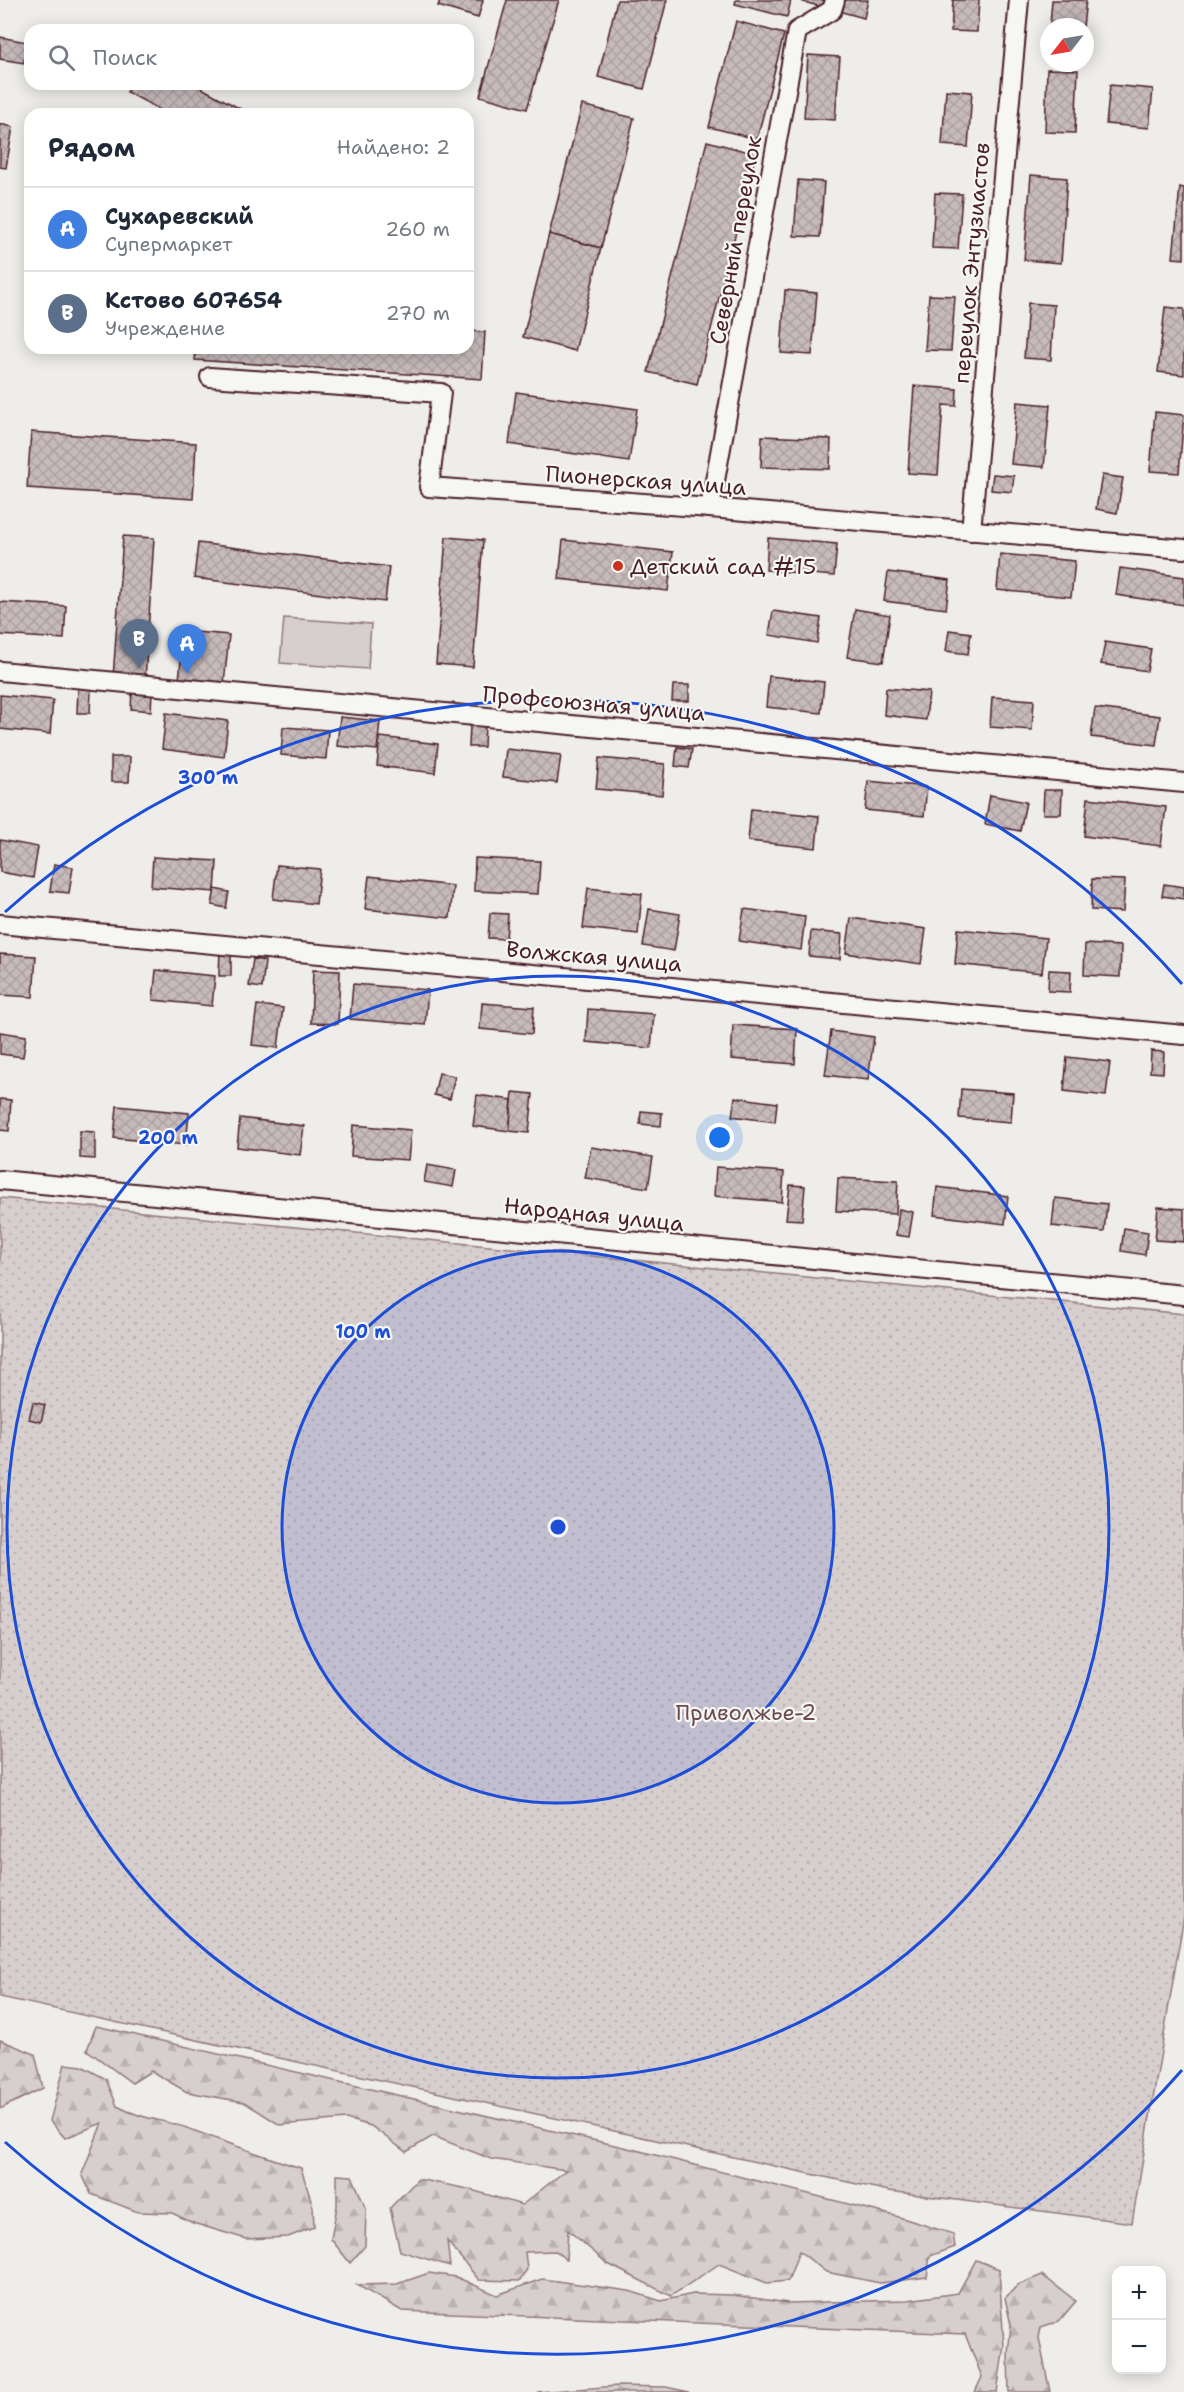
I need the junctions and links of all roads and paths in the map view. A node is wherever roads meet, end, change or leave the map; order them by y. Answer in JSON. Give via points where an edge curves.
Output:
{"nodes":[{"id":1,"x":835,"y":0,"type":"edge"},
{"id":2,"x":1019,"y":0,"type":"edge"},
{"id":3,"x":210,"y":377,"type":"dead end"},
{"id":4,"x":710,"y":508,"type":"junction"},
{"id":5,"x":971,"y":531,"type":"junction"},
{"id":6,"x":1184,"y":549,"type":"edge"},
{"id":7,"x":0,"y":671,"type":"edge"},
{"id":8,"x":1184,"y":783,"type":"edge"},
{"id":9,"x":0,"y":924,"type":"edge"},
{"id":10,"x":1184,"y":1035,"type":"edge"},
{"id":11,"x":0,"y":1180,"type":"edge"},
{"id":12,"x":1184,"y":1295,"type":"edge"}],
"edges":[{"from":1,"to":4,"type":"street","name":"Северный переулок","via":[[832,10],[797,31]]},
{"from":2,"to":5,"type":"street","name":"переулок Энтузиастов"},
{"from":3,"to":4,"type":"street","name":"Пионерская улица","via":[[441,393],[429,487]]},
{"from":4,"to":5,"type":"street","name":"Пионерская улица"},
{"from":5,"to":6,"type":"street","name":"Пионерская улица"},
{"from":7,"to":8,"type":"street","name":"Профсоюзная улица"},
{"from":9,"to":10,"type":"street","name":"Волжская улица"},
{"from":11,"to":12,"type":"street","name":"Народная улица"}]}
